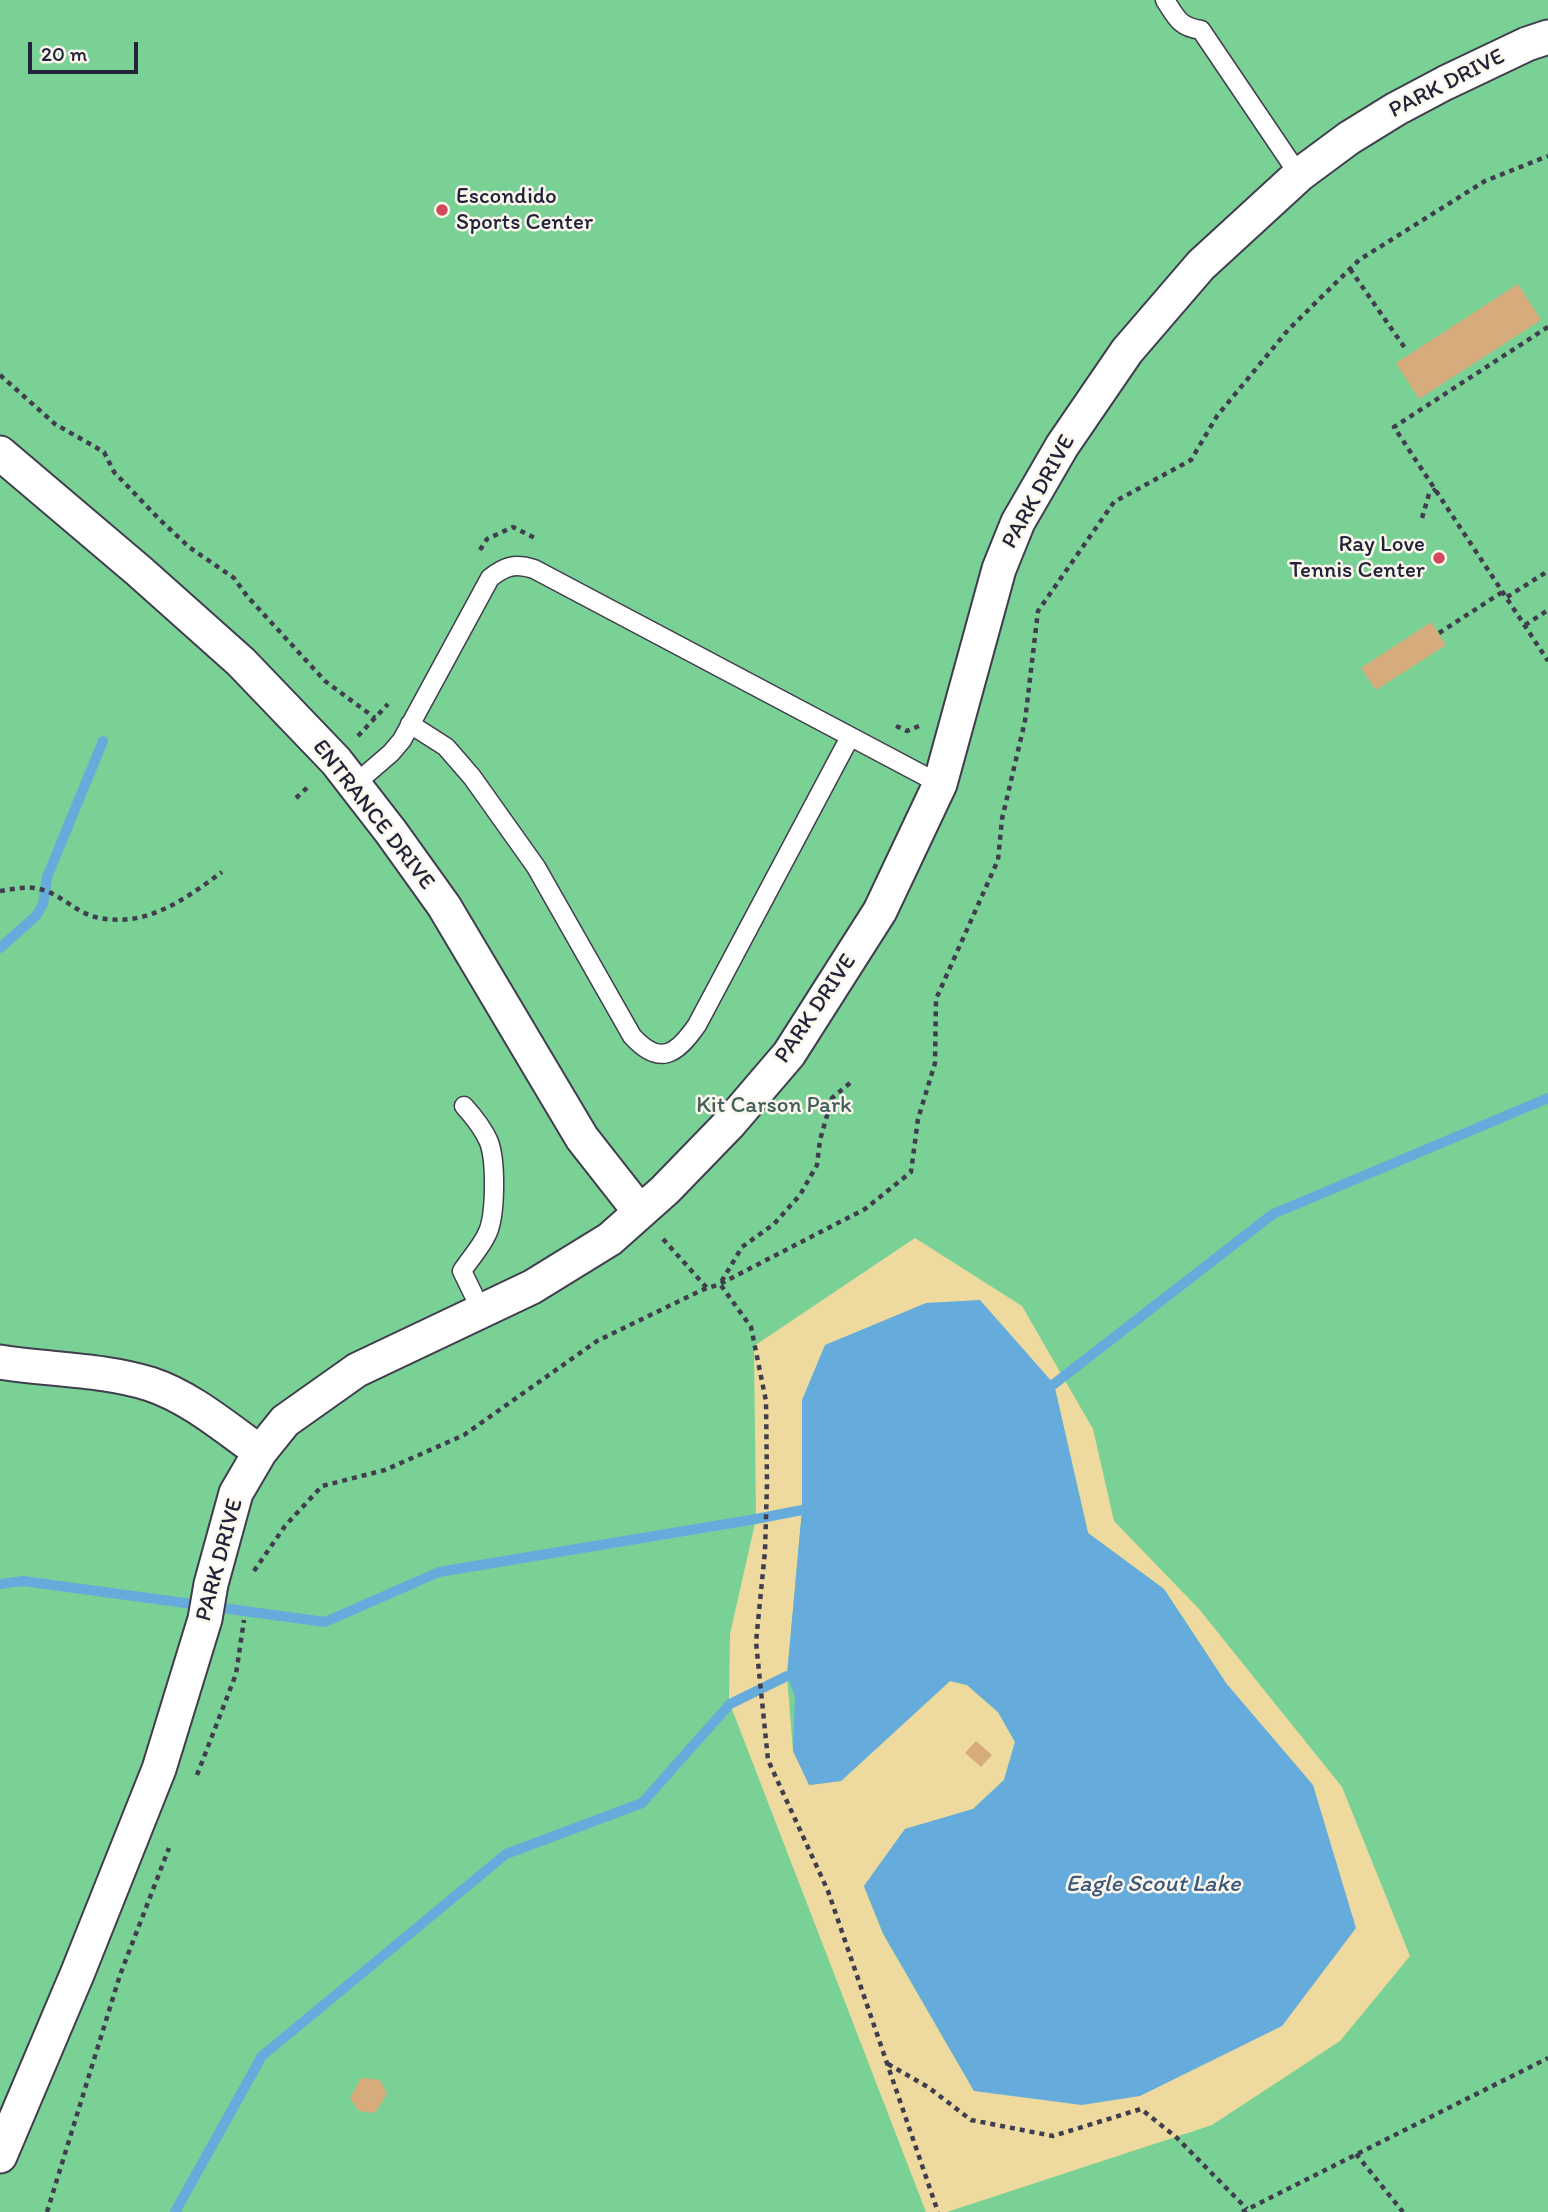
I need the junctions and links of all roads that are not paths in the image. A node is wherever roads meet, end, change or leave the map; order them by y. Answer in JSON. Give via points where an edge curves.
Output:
{"nodes":[{"id":1,"x":1165,"y":0,"type":"edge"},
{"id":2,"x":1548,"y":37,"type":"edge"},
{"id":3,"x":1299,"y":175,"type":"junction"},
{"id":4,"x":0,"y":453,"type":"edge"},
{"id":5,"x":410,"y":724,"type":"junction"},
{"id":6,"x":850,"y":737,"type":"junction"},
{"id":7,"x":345,"y":773,"type":"junction"},
{"id":8,"x":940,"y":784,"type":"junction"},
{"id":9,"x":464,"y":1106,"type":"dead end"},
{"id":10,"x":640,"y":1212,"type":"junction"},
{"id":11,"x":482,"y":1312,"type":"junction"},
{"id":12,"x":0,"y":1362,"type":"edge"},
{"id":13,"x":260,"y":1452,"type":"junction"},
{"id":14,"x":0,"y":2156,"type":"edge"}],
"edges":[{"from":1,"to":3,"type":"lane","via":[[1179,21],[1201,30]]},
{"from":2,"to":3,"type":"street","name":"PARK DRIVE","via":[[1396,109]]},
{"from":3,"to":8,"type":"street","name":"PARK DRIVE","via":[[1201,265],[1162,308],[1062,446],[1018,522],[999,569]]},
{"from":4,"to":7,"type":"street","name":"ENTRANCE DRIVE","via":[[241,662]]},
{"from":5,"to":6,"type":"lane","via":[[490,578],[519,564]]},
{"from":5,"to":6,"type":"lane","via":[[446,747],[472,778],[536,867],[632,1036],[657,1055],[673,1052],[697,1025]]},
{"from":5,"to":7,"type":"lane","via":[[391,753]]},
{"from":6,"to":8,"type":"lane"},
{"from":7,"to":10,"type":"street","name":"ENTRANCE DRIVE","via":[[444,906],[582,1138]]},
{"from":8,"to":10,"type":"street","name":"PARK DRIVE","via":[[880,911],[789,1054],[730,1123]]},
{"from":9,"to":11,"type":"lane","via":[[490,1144],[493,1164],[492,1221],[462,1271]]},
{"from":10,"to":11,"type":"street","name":"PARK DRIVE","via":[[610,1239]]},
{"from":11,"to":13,"type":"street","name":"PARK DRIVE","via":[[357,1370],[285,1422]]},
{"from":12,"to":13,"type":"street","via":[[152,1385],[186,1401]]},
{"from":13,"to":14,"type":"street","name":"PARK DRIVE","via":[[236,1493],[205,1619],[159,1769]]}]}
